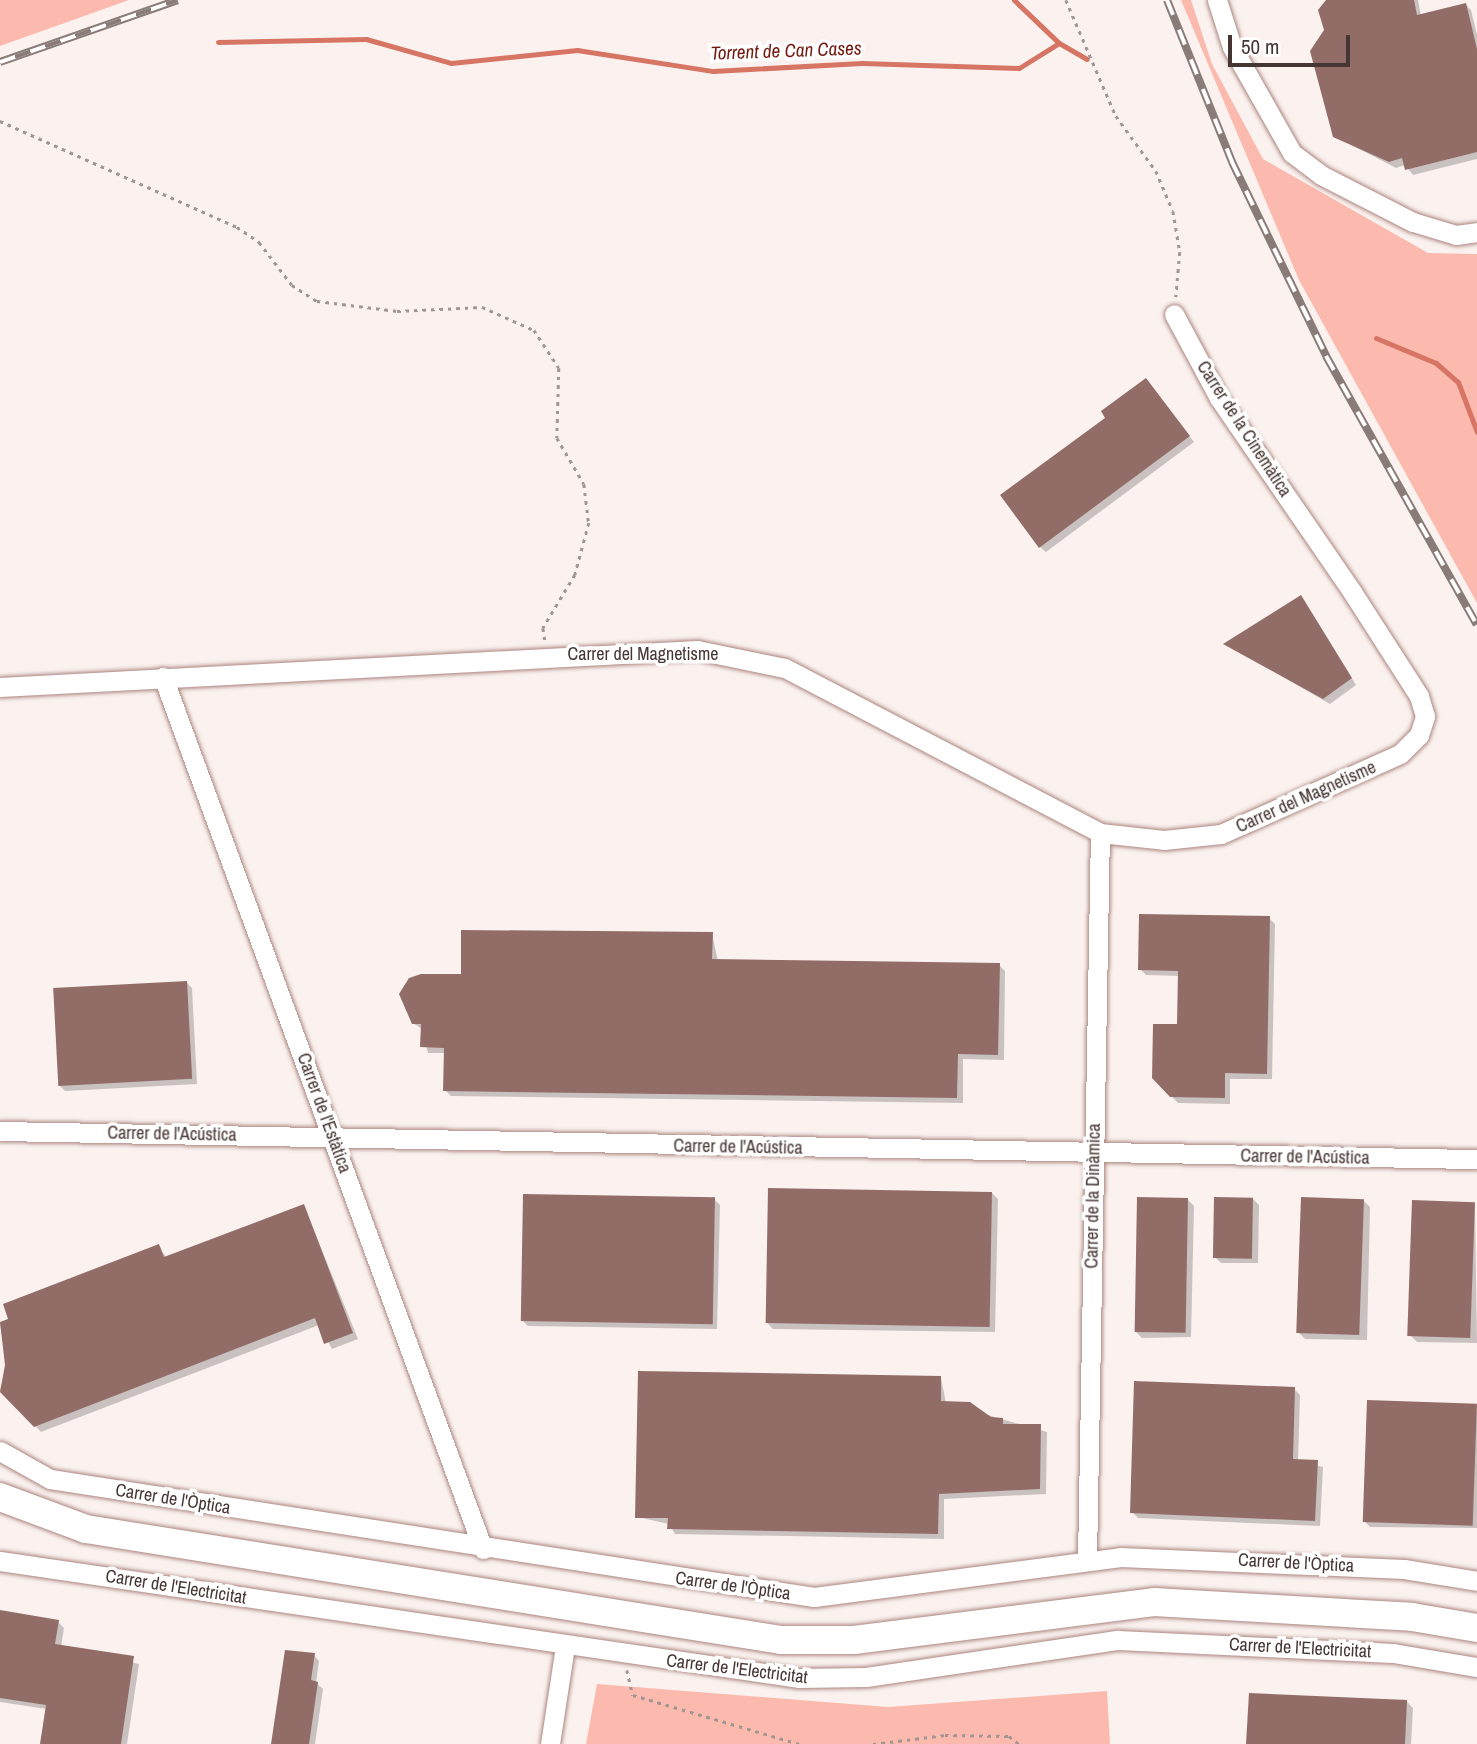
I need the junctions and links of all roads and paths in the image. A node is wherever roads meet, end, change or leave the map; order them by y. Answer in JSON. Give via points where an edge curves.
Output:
{"nodes":[{"id":1,"x":1066,"y":0,"type":"edge"},
{"id":2,"x":1217,"y":0,"type":"edge"},
{"id":3,"x":0,"y":121,"type":"edge"},
{"id":4,"x":1477,"y":232,"type":"edge"},
{"id":5,"x":1174,"y":314,"type":"joint"},
{"id":6,"x":547,"y":654,"type":"junction"},
{"id":7,"x":163,"y":677,"type":"junction"},
{"id":8,"x":0,"y":687,"type":"edge"},
{"id":9,"x":1423,"y":726,"type":"joint"},
{"id":10,"x":1100,"y":833,"type":"junction"},
{"id":11,"x":0,"y":1131,"type":"edge"},
{"id":12,"x":334,"y":1138,"type":"junction"},
{"id":13,"x":1094,"y":1154,"type":"junction"},
{"id":14,"x":1477,"y":1158,"type":"edge"},
{"id":15,"x":0,"y":1451,"type":"edge"},
{"id":16,"x":0,"y":1497,"type":"edge"},
{"id":17,"x":484,"y":1549,"type":"junction"},
{"id":18,"x":1087,"y":1560,"type":"junction"},
{"id":19,"x":0,"y":1561,"type":"edge"},
{"id":20,"x":1477,"y":1581,"type":"edge"},
{"id":21,"x":1477,"y":1628,"type":"edge"},
{"id":22,"x":565,"y":1646,"type":"junction"},
{"id":23,"x":622,"y":1653,"type":"junction"},
{"id":24,"x":1477,"y":1667,"type":"edge"},
{"id":25,"x":550,"y":1744,"type":"edge"},
{"id":26,"x":799,"y":1744,"type":"edge"},
{"id":27,"x":873,"y":1744,"type":"edge"},
{"id":28,"x":1019,"y":1744,"type":"edge"}],
"edges":[{"from":1,"to":5,"type":"path","via":[[1116,116],[1156,171],[1173,211],[1180,252]]},
{"from":2,"to":4,"type":"street","via":[[1232,47],[1292,153],[1321,175],[1434,231]]},
{"from":3,"to":6,"type":"path","via":[[237,227],[259,242],[292,285],[317,301],[371,310],[482,307],[534,330],[559,368],[557,438],[584,484],[589,523],[575,575],[543,628]]},
{"from":5,"to":9,"type":"street","name":"Carrer de la Cinemàtica","via":[[1219,398],[1419,696]]},
{"from":6,"to":7,"type":"street","name":"Carrer del Magnetisme"},
{"from":6,"to":10,"type":"street","name":"Carrer del Magnetisme","via":[[697,650],[785,668]]},
{"from":7,"to":8,"type":"street","name":"Carrer del Magnetisme"},
{"from":7,"to":12,"type":"street","name":"Carrer de l'Estàtica"},
{"from":9,"to":10,"type":"street","name":"Carrer del Magnetisme","via":[[1400,754],[1255,823],[1192,839]]},
{"from":10,"to":13,"type":"street","name":"Carrer de la Dinàmica"},
{"from":11,"to":12,"type":"street","name":"Carrer de l'Acústica"},
{"from":12,"to":13,"type":"street","name":"Carrer de l'Acústica"},
{"from":12,"to":17,"type":"street","name":"Carrer de l'Estàtica"},
{"from":13,"to":14,"type":"street","name":"Carrer de l'Acústica"},
{"from":13,"to":18,"type":"street","name":"Carrer de la Dinàmica"},
{"from":15,"to":17,"type":"street","name":"Carrer de l'Òptica","via":[[50,1479]]},
{"from":16,"to":21,"type":"street","via":[[42,1518],[86,1529],[780,1640],[854,1640],[1154,1602],[1412,1617]]},
{"from":17,"to":18,"type":"street","name":"Carrer de l'Òptica","via":[[814,1597]]},
{"from":18,"to":20,"type":"street","name":"Carrer de l'Òptica","via":[[1146,1556],[1329,1564]]},
{"from":19,"to":22,"type":"street","name":"Carrer de l'Electricitat"},
{"from":22,"to":23,"type":"street","name":"Carrer de l'Electricitat"},
{"from":22,"to":25,"type":"street"},
{"from":23,"to":24,"type":"street","name":"Carrer de l'Electricitat","via":[[833,1680],[1118,1640],[1393,1653]]},
{"from":23,"to":26,"type":"path","via":[[633,1695]]},
{"from":27,"to":28,"type":"path","via":[[945,1735],[1009,1736]]}]}
